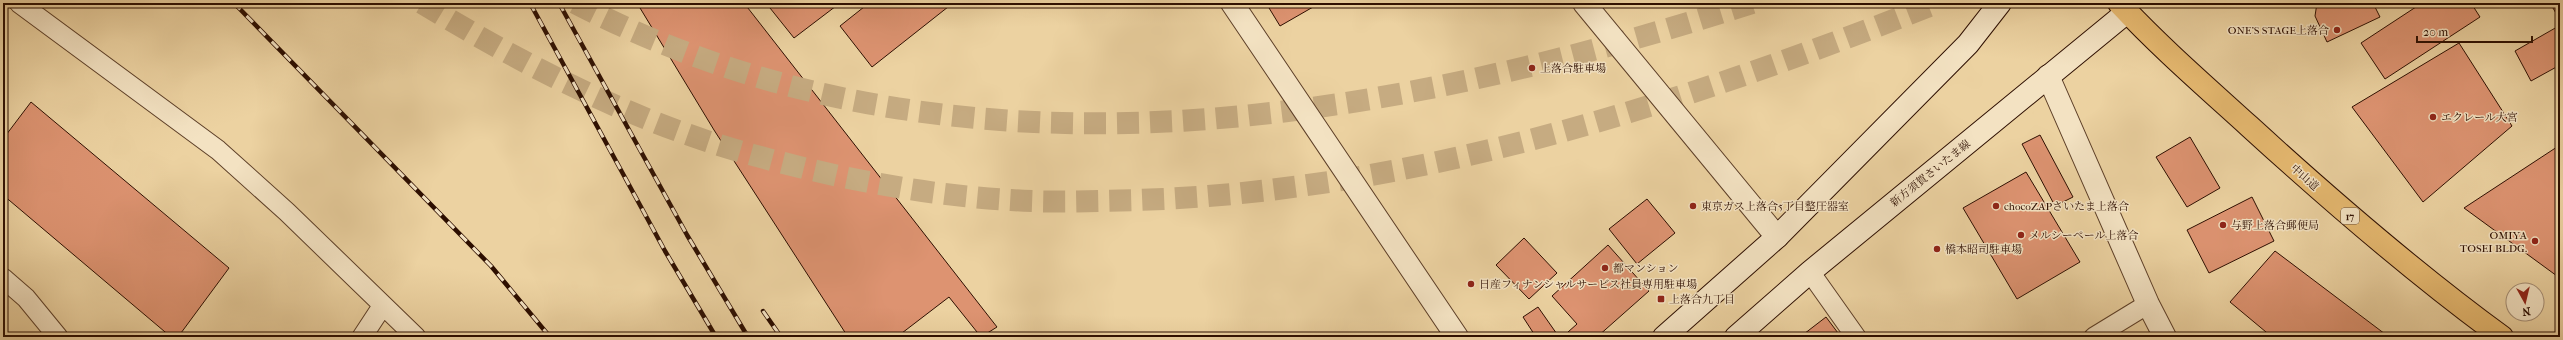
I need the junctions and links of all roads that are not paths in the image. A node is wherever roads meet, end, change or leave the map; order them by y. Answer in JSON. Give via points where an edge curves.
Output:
{"nodes":[{"id":1,"x":19,"y":3,"type":"edge"},
{"id":2,"x":1232,"y":3,"type":"edge"},
{"id":3,"x":1584,"y":3,"type":"edge"},
{"id":4,"x":2000,"y":3,"type":"edge"},
{"id":5,"x":2123,"y":7,"type":"edge"},
{"id":6,"x":2048,"y":76,"type":"junction"},
{"id":7,"x":1777,"y":237,"type":"junction"},
{"id":8,"x":1810,"y":272,"type":"junction"},
{"id":9,"x":3,"y":278,"type":"edge"},
{"id":10,"x":2148,"y":304,"type":"junction"},
{"id":11,"x":383,"y":305,"type":"junction"},
{"id":12,"x":58,"y":337,"type":"edge"},
{"id":13,"x":362,"y":337,"type":"edge"},
{"id":14,"x":416,"y":337,"type":"edge"},
{"id":15,"x":1457,"y":337,"type":"edge"},
{"id":16,"x":1664,"y":337,"type":"edge"},
{"id":17,"x":1736,"y":337,"type":"edge"},
{"id":18,"x":1856,"y":337,"type":"edge"},
{"id":19,"x":2094,"y":337,"type":"edge"},
{"id":20,"x":2165,"y":337,"type":"edge"},
{"id":21,"x":2502,"y":337,"type":"edge"}],
"edges":[{"from":1,"to":11,"type":"lane","via":[[218,150],[287,212]]},
{"from":2,"to":15,"type":"street"},
{"from":3,"to":7,"type":"street"},
{"from":4,"to":7,"type":"street","via":[[1968,44]]},
{"from":5,"to":6,"type":"street","name":"新方須賀さいたま線"},
{"from":5,"to":21,"type":"highway","name":"中山道","number":"17","via":[[2312,184],[2438,290]]},
{"from":6,"to":8,"type":"street","name":"新方須賀さいたま線"},
{"from":6,"to":10,"type":"street"},
{"from":7,"to":16,"type":"street"},
{"from":8,"to":17,"type":"street","name":"新方須賀さいたま線"},
{"from":8,"to":18,"type":"lane"},
{"from":9,"to":12,"type":"lane","via":[[26,298]]},
{"from":10,"to":19,"type":"lane"},
{"from":10,"to":20,"type":"street"},
{"from":11,"to":13,"type":"lane"},
{"from":11,"to":14,"type":"lane"}]}
